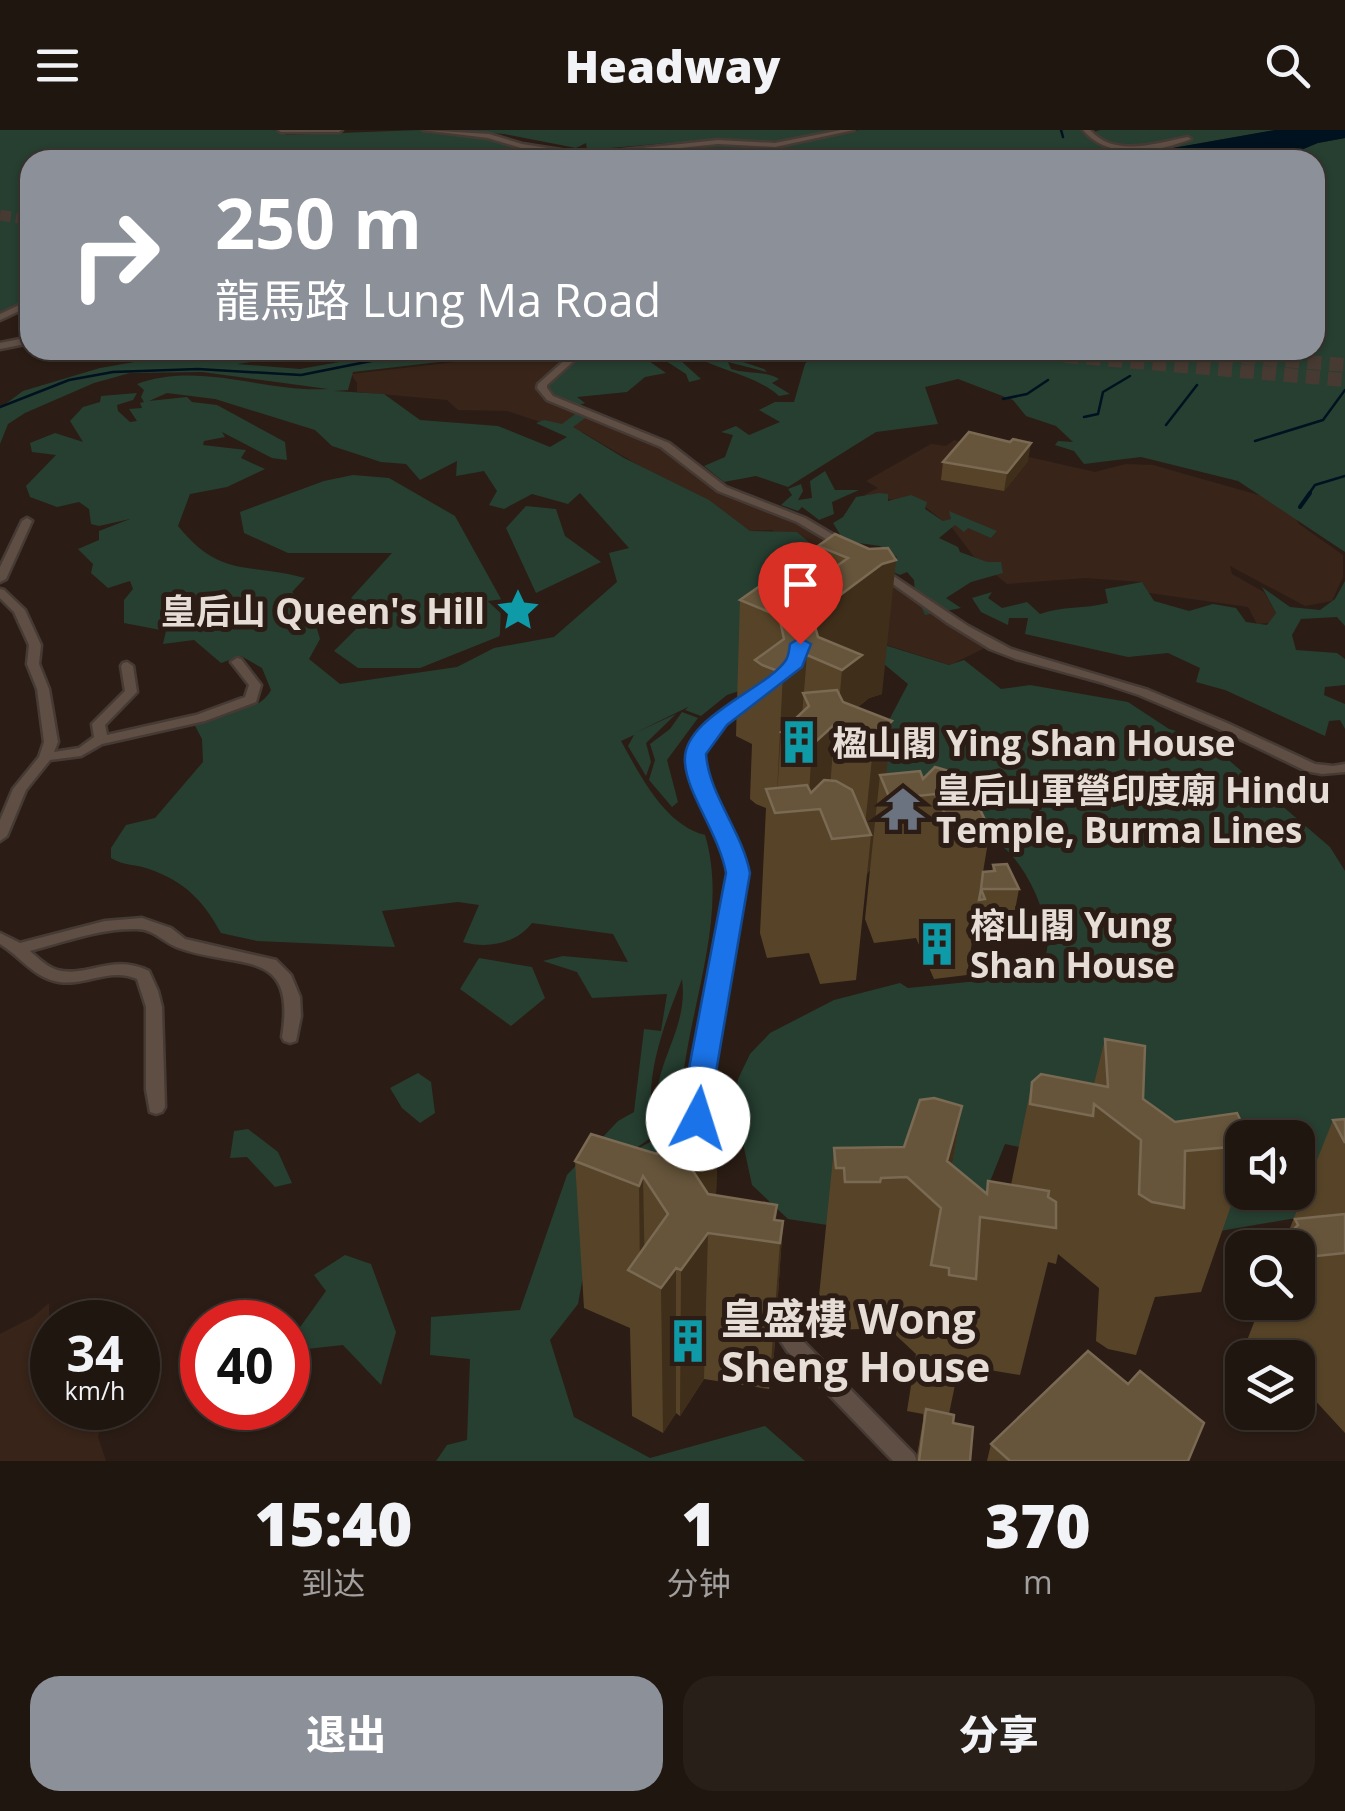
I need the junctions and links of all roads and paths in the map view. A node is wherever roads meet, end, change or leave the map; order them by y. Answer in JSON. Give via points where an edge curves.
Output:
{"nodes":[{"id":1,"x":280,"y":130,"type":"edge"},
{"id":2,"x":339,"y":130,"type":"edge"},
{"id":3,"x":426,"y":130,"type":"edge"},
{"id":4,"x":850,"y":130,"type":"edge"},
{"id":5,"x":1086,"y":130,"type":"edge"},
{"id":6,"x":1188,"y":139,"type":"dead end"},
{"id":7,"x":551,"y":150,"type":"edge"},
{"id":8,"x":659,"y":150,"type":"edge"},
{"id":9,"x":570,"y":360,"type":"edge"},
{"id":10,"x":27,"y":521,"type":"dead end"},
{"id":11,"x":856,"y":554,"type":"edge"},
{"id":12,"x":872,"y":564,"type":"edge"},
{"id":13,"x":0,"y":579,"type":"edge"},
{"id":14,"x":0,"y":592,"type":"edge"},
{"id":15,"x":237,"y":662,"type":"dead end"},
{"id":16,"x":127,"y":666,"type":"dead end"},
{"id":17,"x":760,"y":692,"type":"edge"},
{"id":18,"x":98,"y":740,"type":"junction"},
{"id":19,"x":46,"y":756,"type":"junction"},
{"id":20,"x":1345,"y":768,"type":"edge"},
{"id":21,"x":0,"y":836,"type":"edge"},
{"id":22,"x":0,"y":938,"type":"edge"},
{"id":23,"x":20,"y":948,"type":"junction"},
{"id":24,"x":290,"y":1037,"type":"dead end"},
{"id":25,"x":156,"y":1107,"type":"dead end"},
{"id":26,"x":704,"y":1149,"type":"edge"},
{"id":27,"x":759,"y":1291,"type":"edge"},
{"id":28,"x":907,"y":1461,"type":"edge"}],
"edges":[{"from":1,"to":2,"type":"street"},
{"from":3,"to":7,"type":"street"},
{"from":4,"to":8,"type":"street","via":[[776,146],[728,142]]},
{"from":5,"to":6,"type":"street","via":[[1108,148]]},
{"from":9,"to":11,"type":"street","via":[[544,384],[550,398],[665,445],[722,489],[801,520]]},
{"from":10,"to":13,"type":"street"},
{"from":12,"to":20,"type":"street","via":[[950,622],[999,648],[1113,682],[1308,768]]},
{"from":14,"to":19,"type":"street","via":[[19,610],[36,645],[33,664],[51,742]]},
{"from":15,"to":18,"type":"street","via":[[254,686],[251,699],[200,718]]},
{"from":16,"to":18,"type":"street","via":[[131,692],[98,724]]},
{"from":17,"to":26,"type":"street","via":[[720,720],[695,753],[738,873],[700,1084]]},
{"from":18,"to":19,"type":"street","via":[[82,752]]},
{"from":19,"to":21,"type":"street","via":[[20,788]]},
{"from":22,"to":23,"type":"street"},
{"from":23,"to":24,"type":"street","via":[[105,926],[155,926],[180,943],[271,964],[282,972],[295,1006]]},
{"from":23,"to":25,"type":"street","via":[[55,976],[118,968],[143,975],[156,1010]]},
{"from":27,"to":28,"type":"street","via":[[794,1345]]}]}
